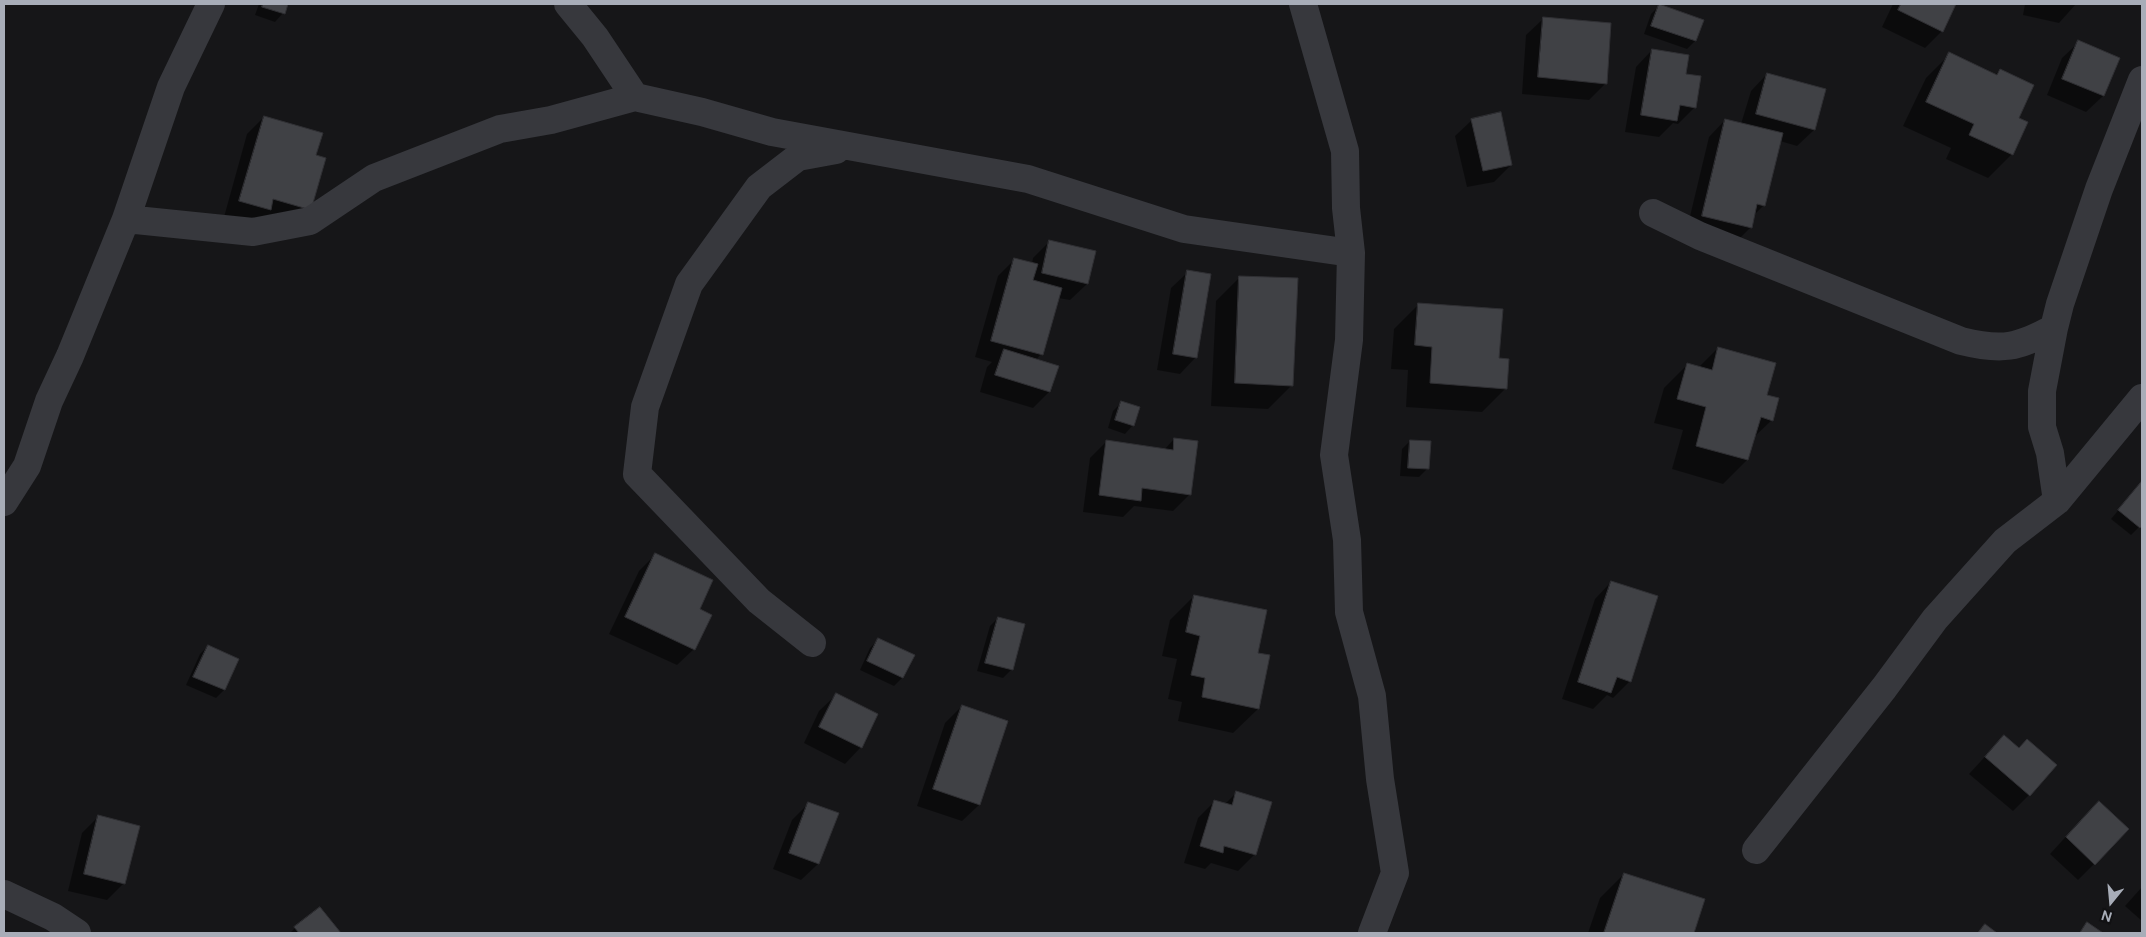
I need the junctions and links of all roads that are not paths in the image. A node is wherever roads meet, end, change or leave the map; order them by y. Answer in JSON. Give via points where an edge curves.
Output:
{"nodes":[{"id":1,"x":211,"y":4,"type":"edge"},
{"id":2,"x":568,"y":4,"type":"edge"},
{"id":3,"x":1303,"y":4,"type":"edge"},
{"id":4,"x":2142,"y":80,"type":"edge"},
{"id":5,"x":635,"y":97,"type":"junction"},
{"id":6,"x":852,"y":147,"type":"junction"},
{"id":7,"x":1653,"y":213,"type":"dead end"},
{"id":8,"x":126,"y":219,"type":"junction"},
{"id":9,"x":1351,"y":253,"type":"junction"},
{"id":10,"x":2054,"y":328,"type":"junction"},
{"id":11,"x":2142,"y":398,"type":"edge"},
{"id":12,"x":2057,"y":501,"type":"junction"},
{"id":13,"x":4,"y":502,"type":"edge"},
{"id":14,"x":812,"y":643,"type":"dead end"},
{"id":15,"x":1756,"y":850,"type":"dead end"},
{"id":16,"x":4,"y":894,"type":"edge"},
{"id":17,"x":77,"y":933,"type":"edge"},
{"id":18,"x":1372,"y":933,"type":"edge"}],
"edges":[{"from":1,"to":8,"type":"street","via":[[170,87]]},
{"from":2,"to":5,"type":"street","via":[[595,37]]},
{"from":3,"to":9,"type":"street","via":[[1345,151]]},
{"from":4,"to":10,"type":"street","via":[[2099,189]]},
{"from":5,"to":6,"type":"street","via":[[772,132]]},
{"from":5,"to":8,"type":"street","via":[[551,120],[500,128],[374,178],[310,221],[253,232]]},
{"from":6,"to":9,"type":"street","via":[[1028,179],[1184,229]]},
{"from":6,"to":14,"type":"street","via":[[798,157],[759,187],[689,284],[645,408],[637,474],[759,601]]},
{"from":7,"to":10,"type":"street","via":[[1700,236],[1961,341],[1999,348],[2028,343]]},
{"from":8,"to":13,"type":"street","via":[[49,401],[27,466]]},
{"from":9,"to":18,"type":"street","via":[[1349,340],[1334,455],[1347,540],[1349,612],[1372,696],[1380,779],[1395,873]]},
{"from":10,"to":12,"type":"street","via":[[2042,391],[2042,427],[2050,453]]},
{"from":11,"to":12,"type":"street"},
{"from":12,"to":15,"type":"street","via":[[2006,541],[1935,619]]},
{"from":16,"to":17,"type":"street","via":[[53,916]]}]}
